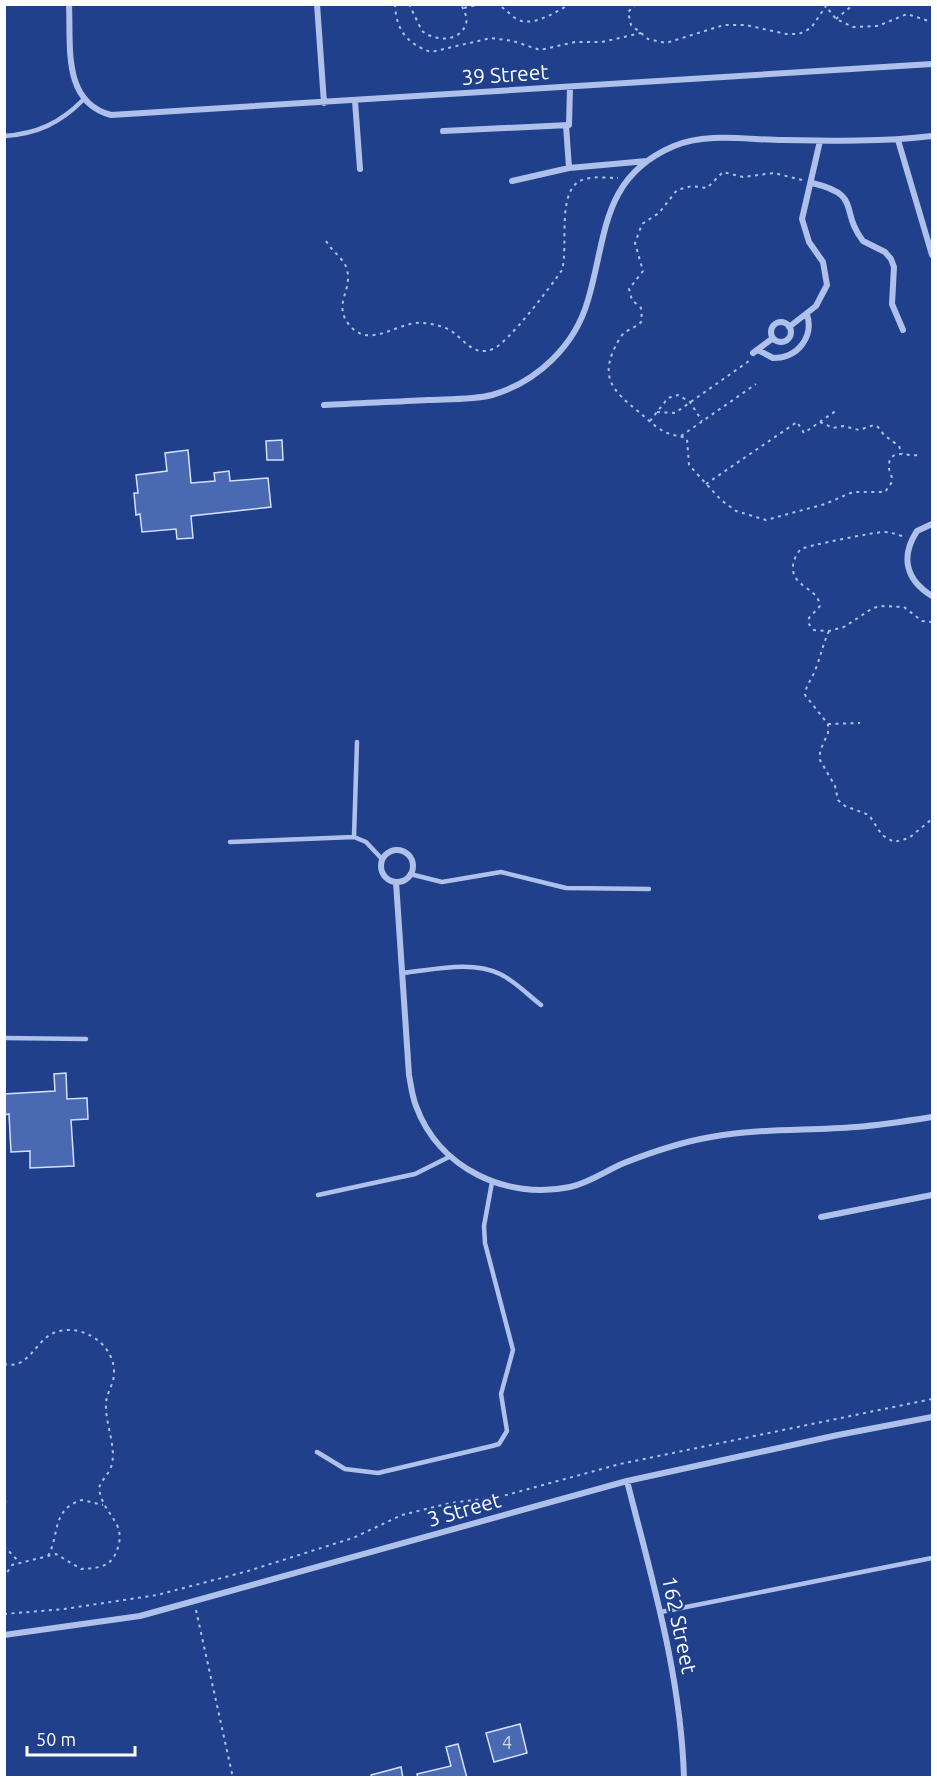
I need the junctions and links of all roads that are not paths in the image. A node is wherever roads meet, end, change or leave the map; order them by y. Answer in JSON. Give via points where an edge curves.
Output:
{"nodes":[{"id":1,"x":69,"y":4,"type":"edge"},
{"id":2,"x":317,"y":4,"type":"edge"},
{"id":3,"x":933,"y":64,"type":"edge"},
{"id":4,"x":570,"y":87,"type":"junction"},
{"id":5,"x":83,"y":100,"type":"junction"},
{"id":6,"x":355,"y":101,"type":"junction"},
{"id":7,"x":324,"y":103,"type":"junction"},
{"id":8,"x":566,"y":125,"type":"junction"},
{"id":9,"x":443,"y":131,"type":"dead end"},
{"id":10,"x":4,"y":136,"type":"edge"},
{"id":11,"x":933,"y":136,"type":"edge"},
{"id":12,"x":898,"y":140,"type":"junction"},
{"id":13,"x":820,"y":141,"type":"junction"},
{"id":14,"x":647,"y":161,"type":"junction"},
{"id":15,"x":569,"y":168,"type":"junction"},
{"id":16,"x":360,"y":169,"type":"dead end"},
{"id":17,"x":512,"y":181,"type":"dead end"},
{"id":18,"x":812,"y":183,"type":"junction"},
{"id":19,"x":933,"y":255,"type":"edge"},
{"id":20,"x":807,"y":314,"type":"junction"},
{"id":21,"x":789,"y":327,"type":"junction"},
{"id":22,"x":903,"y":330,"type":"dead end"},
{"id":23,"x":773,"y":338,"type":"junction"},
{"id":24,"x":324,"y":405,"type":"dead end"},
{"id":25,"x":933,"y":524,"type":"edge"},
{"id":26,"x":933,"y":596,"type":"edge"},
{"id":27,"x":357,"y":742,"type":"dead end"},
{"id":28,"x":354,"y":837,"type":"junction"},
{"id":29,"x":230,"y":842,"type":"dead end"},
{"id":30,"x":382,"y":859,"type":"junction"},
{"id":31,"x":410,"y":874,"type":"junction"},
{"id":32,"x":396,"y":882,"type":"junction"},
{"id":33,"x":649,"y":889,"type":"dead end"},
{"id":34,"x":402,"y":973,"type":"junction"},
{"id":35,"x":541,"y":1005,"type":"dead end"},
{"id":36,"x":4,"y":1038,"type":"edge"},
{"id":37,"x":86,"y":1039,"type":"dead end"},
{"id":38,"x":933,"y":1117,"type":"edge"},
{"id":39,"x":449,"y":1157,"type":"junction"},
{"id":40,"x":492,"y":1182,"type":"junction"},
{"id":41,"x":318,"y":1195,"type":"dead end"},
{"id":42,"x":933,"y":1196,"type":"edge"},
{"id":43,"x":821,"y":1217,"type":"dead end"},
{"id":44,"x":933,"y":1417,"type":"edge"},
{"id":45,"x":317,"y":1452,"type":"dead end"},
{"id":46,"x":627,"y":1481,"type":"junction"},
{"id":47,"x":933,"y":1558,"type":"edge"},
{"id":48,"x":661,"y":1612,"type":"junction"},
{"id":49,"x":4,"y":1635,"type":"edge"},
{"id":50,"x":684,"y":1778,"type":"edge"}],
"edges":[{"from":1,"to":5,"type":"street","via":[[73,80]]},
{"from":2,"to":7,"type":"street"},
{"from":3,"to":4,"type":"street","name":"39 Street"},
{"from":4,"to":6,"type":"street","name":"39 Street"},
{"from":4,"to":8,"type":"street","via":[[570,123]]},
{"from":5,"to":7,"type":"street","name":"39 Street","via":[[111,115]]},
{"from":5,"to":10,"type":"lane","via":[[41,130]]},
{"from":6,"to":7,"type":"street","name":"39 Street"},
{"from":6,"to":16,"type":"street"},
{"from":8,"to":9,"type":"street"},
{"from":8,"to":15,"type":"street"},
{"from":11,"to":12,"type":"street"},
{"from":12,"to":13,"type":"street"},
{"from":12,"to":19,"type":"street"},
{"from":13,"to":14,"type":"street","via":[[703,139],[675,145]]},
{"from":13,"to":18,"type":"street"},
{"from":14,"to":15,"type":"street"},
{"from":14,"to":24,"type":"street","via":[[628,177],[613,201],[603,228],[588,301],[574,333],[552,361],[524,382],[491,395]]},
{"from":15,"to":17,"type":"street"},
{"from":18,"to":20,"type":"street","via":[[802,219],[809,242],[823,262],[826,285],[816,306]]},
{"from":18,"to":22,"type":"street","via":[[831,187],[843,195],[863,241],[891,259],[892,304]]},
{"from":20,"to":21,"type":"street"},
{"from":20,"to":23,"type":"street","via":[[809,332],[800,348],[780,358],[757,352]]},
{"from":21,"to":23,"type":"street","via":[[786,340],[779,342]]},
{"from":21,"to":23,"type":"street","via":[[783,322],[775,323],[770,331]]},
{"from":25,"to":26,"type":"street","via":[[916,531],[907,551],[910,576]]},
{"from":27,"to":28,"type":"lane"},
{"from":28,"to":29,"type":"lane"},
{"from":28,"to":30,"type":"lane","via":[[366,842]]},
{"from":30,"to":31,"type":"street","via":[[389,852],[404,851],[413,864]]},
{"from":30,"to":32,"type":"street","via":[[383,874]]},
{"from":31,"to":32,"type":"street"},
{"from":31,"to":33,"type":"lane","via":[[442,882],[501,872],[566,888]]},
{"from":32,"to":34,"type":"street"},
{"from":34,"to":35,"type":"lane","via":[[489,969]]},
{"from":34,"to":39,"type":"street","via":[[409,1075],[415,1105],[429,1133]]},
{"from":36,"to":37,"type":"lane"},
{"from":38,"to":40,"type":"street","via":[[855,1128],[781,1129],[711,1137],[652,1153],[573,1187],[546,1191]]},
{"from":39,"to":40,"type":"street"},
{"from":39,"to":41,"type":"lane","via":[[415,1174]]},
{"from":40,"to":45,"type":"lane","via":[[485,1243],[513,1350],[501,1394],[505,1438],[492,1446],[378,1473],[345,1469]]},
{"from":42,"to":43,"type":"street"},
{"from":44,"to":46,"type":"street","name":"3 Street"},
{"from":46,"to":48,"type":"street","name":"162 Street"},
{"from":46,"to":49,"type":"street","name":"3 Street","via":[[194,1603],[85,1626]]},
{"from":47,"to":48,"type":"lane"},
{"from":48,"to":50,"type":"street","name":"162 Street","via":[[678,1706]]}]}
